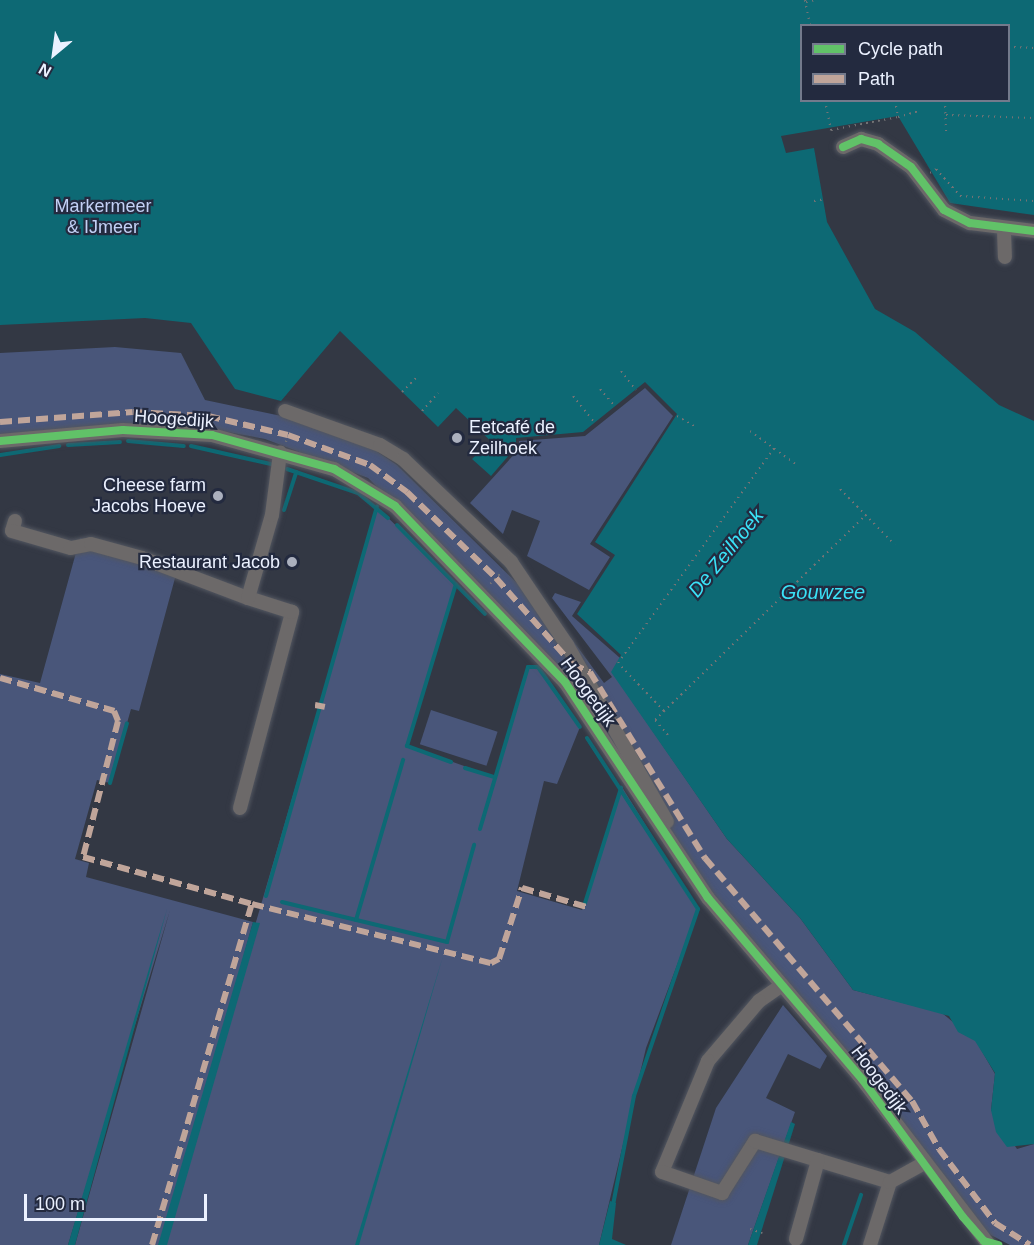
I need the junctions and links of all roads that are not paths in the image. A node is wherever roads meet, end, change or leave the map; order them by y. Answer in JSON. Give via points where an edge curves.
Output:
{"nodes":[{"id":1,"x":843,"y":147,"type":"dead end"},
{"id":2,"x":1004,"y":231,"type":"junction"},
{"id":3,"x":1034,"y":231,"type":"edge"},
{"id":4,"x":1005,"y":257,"type":"dead end"},
{"id":5,"x":285,"y":411,"type":"dead end"},
{"id":6,"x":0,"y":441,"type":"edge"},
{"id":7,"x":280,"y":453,"type":"junction"},
{"id":8,"x":15,"y":521,"type":"dead end"},
{"id":9,"x":248,"y":598,"type":"junction"},
{"id":10,"x":240,"y":808,"type":"dead end"},
{"id":11,"x":673,"y":847,"type":"junction"},
{"id":12,"x":782,"y":985,"type":"junction"},
{"id":13,"x":818,"y":1160,"type":"junction"},
{"id":14,"x":923,"y":1164,"type":"junction"},
{"id":15,"x":890,"y":1182,"type":"junction"},
{"id":16,"x":796,"y":1239,"type":"dead end"},
{"id":17,"x":985,"y":1244,"type":"edge"},
{"id":18,"x":870,"y":1245,"type":"edge"}],
"edges":[{"from":1,"to":2,"type":"street","via":[[861,139],[878,144],[911,167],[944,210]]},
{"from":2,"to":3,"type":"street"},
{"from":2,"to":4,"type":"street"},
{"from":5,"to":11,"type":"street","via":[[380,445],[403,459],[511,562],[581,669],[667,822]]},
{"from":6,"to":7,"type":"street","name":"Hoogedijk","via":[[123,430],[213,435]]},
{"from":7,"to":9,"type":"street","via":[[272,515]]},
{"from":7,"to":11,"type":"street","name":"Hoogedijk","via":[[367,485],[481,592],[565,682]]},
{"from":8,"to":9,"type":"street","via":[[12,531],[71,548],[91,544],[142,558]]},
{"from":9,"to":10,"type":"street","via":[[292,612]]},
{"from":11,"to":12,"type":"street","name":"Hoogedijk","via":[[708,898]]},
{"from":12,"to":13,"type":"street","via":[[759,1001],[708,1061],[662,1173],[722,1192],[755,1141]]},
{"from":12,"to":14,"type":"street","name":"Hoogedijk","via":[[862,1079]]},
{"from":13,"to":15,"type":"street"},
{"from":13,"to":16,"type":"street"},
{"from":14,"to":15,"type":"street"},
{"from":14,"to":17,"type":"street","name":"Hoogedijk"},
{"from":15,"to":18,"type":"street"}]}
